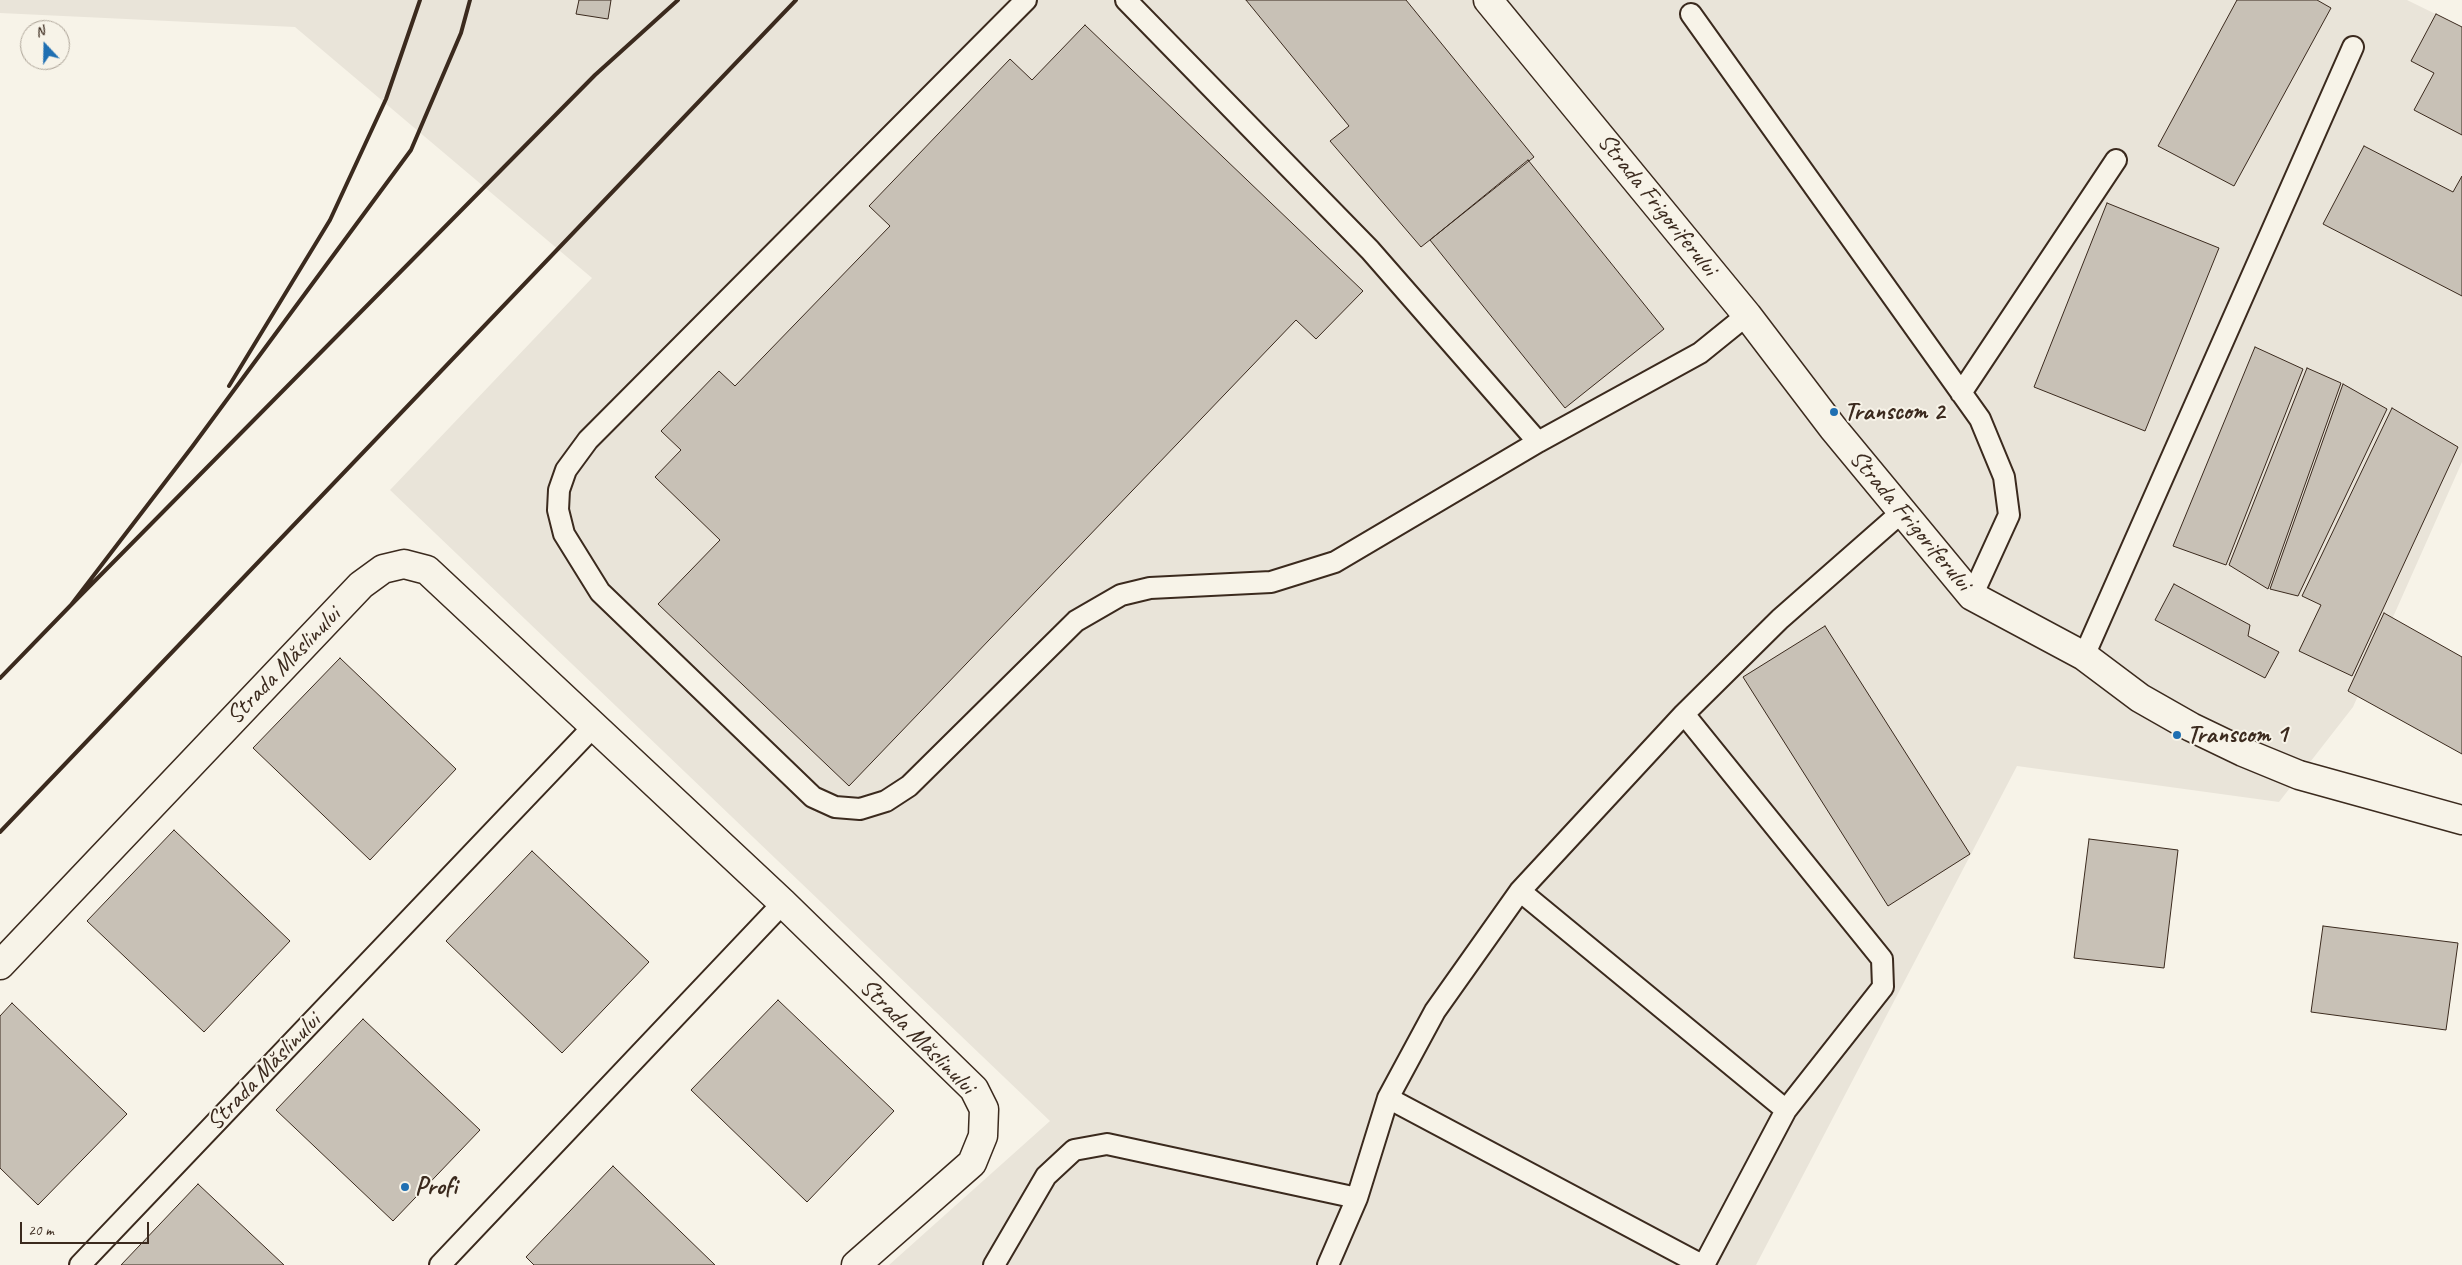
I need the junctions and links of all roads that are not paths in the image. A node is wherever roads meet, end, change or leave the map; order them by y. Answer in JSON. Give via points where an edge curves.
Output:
{"nodes":[{"id":1,"x":1026,"y":0,"type":"edge"},
{"id":2,"x":1126,"y":0,"type":"edge"},
{"id":3,"x":1488,"y":0,"type":"edge"},
{"id":4,"x":1691,"y":14,"type":"dead end"},
{"id":5,"x":2353,"y":47,"type":"dead end"},
{"id":6,"x":2116,"y":160,"type":"dead end"},
{"id":7,"x":1747,"y":315,"type":"junction"},
{"id":8,"x":1961,"y":393,"type":"junction"},
{"id":9,"x":1538,"y":442,"type":"junction"},
{"id":10,"x":1903,"y":511,"type":"junction"},
{"id":11,"x":1972,"y":596,"type":"junction"},
{"id":12,"x":2084,"y":656,"type":"junction"},
{"id":13,"x":1684,"y":714,"type":"junction"},
{"id":14,"x":593,"y":726,"type":"junction"},
{"id":15,"x":2462,"y":820,"type":"edge"},
{"id":16,"x":1520,"y":891,"type":"junction"},
{"id":17,"x":783,"y":904,"type":"junction"},
{"id":18,"x":0,"y":965,"type":"edge"},
{"id":19,"x":1388,"y":1098,"type":"junction"},
{"id":20,"x":1786,"y":1110,"type":"junction"},
{"id":21,"x":1358,"y":1198,"type":"junction"},
{"id":22,"x":80,"y":1265,"type":"edge"},
{"id":23,"x":440,"y":1265,"type":"edge"},
{"id":24,"x":856,"y":1265,"type":"edge"},
{"id":25,"x":994,"y":1265,"type":"edge"},
{"id":26,"x":1328,"y":1265,"type":"edge"},
{"id":27,"x":1703,"y":1265,"type":"edge"}],
"edges":[{"from":1,"to":9,"type":"lane","via":[[588,440],[566,470],[559,490],[558,510],[564,534],[600,592],[813,797],[835,807],[860,809],[886,801],[909,786],[1076,620],[1121,595],[1150,588],[1271,582],[1335,562]]},
{"from":2,"to":9,"type":"lane","via":[[1370,250]]},
{"from":3,"to":7,"type":"street","name":"Strada Frigoriferului"},
{"from":4,"to":8,"type":"lane"},
{"from":5,"to":12,"type":"lane"},
{"from":6,"to":8,"type":"lane"},
{"from":7,"to":9,"type":"lane","via":[[1700,353]]},
{"from":7,"to":10,"type":"street","name":"Strada Frigoriferului","via":[[1833,428]]},
{"from":8,"to":11,"type":"lane","via":[[1980,419],[2004,477],[2009,515]]},
{"from":10,"to":11,"type":"street","name":"Strada Frigoriferului"},
{"from":10,"to":13,"type":"lane","via":[[1780,619]]},
{"from":11,"to":12,"type":"street","name":"Strada Frigoriferului"},
{"from":12,"to":15,"type":"street","name":"Strada Frigoriferului","via":[[2140,698],[2243,752],[2299,775]]},
{"from":13,"to":16,"type":"lane"},
{"from":13,"to":20,"type":"lane","via":[[1882,959],[1883,987]]},
{"from":14,"to":17,"type":"street","name":"Strada Măslinului"},
{"from":14,"to":18,"type":"street","name":"Strada Măslinului","via":[[427,570],[404,564],[383,569],[361,585]]},
{"from":14,"to":22,"type":"lane","name":"Strada Măslinului"},
{"from":16,"to":19,"type":"lane","via":[[1435,1011]]},
{"from":16,"to":20,"type":"lane"},
{"from":17,"to":23,"type":"lane"},
{"from":17,"to":24,"type":"street","name":"Strada Măslinului","via":[[974,1089],[984,1109],[983,1136],[972,1163]]},
{"from":19,"to":21,"type":"lane"},
{"from":19,"to":27,"type":"lane"},
{"from":20,"to":27,"type":"lane"},
{"from":21,"to":25,"type":"lane","via":[[1107,1144],[1074,1150],[1046,1176]]},
{"from":21,"to":26,"type":"lane"}]}
